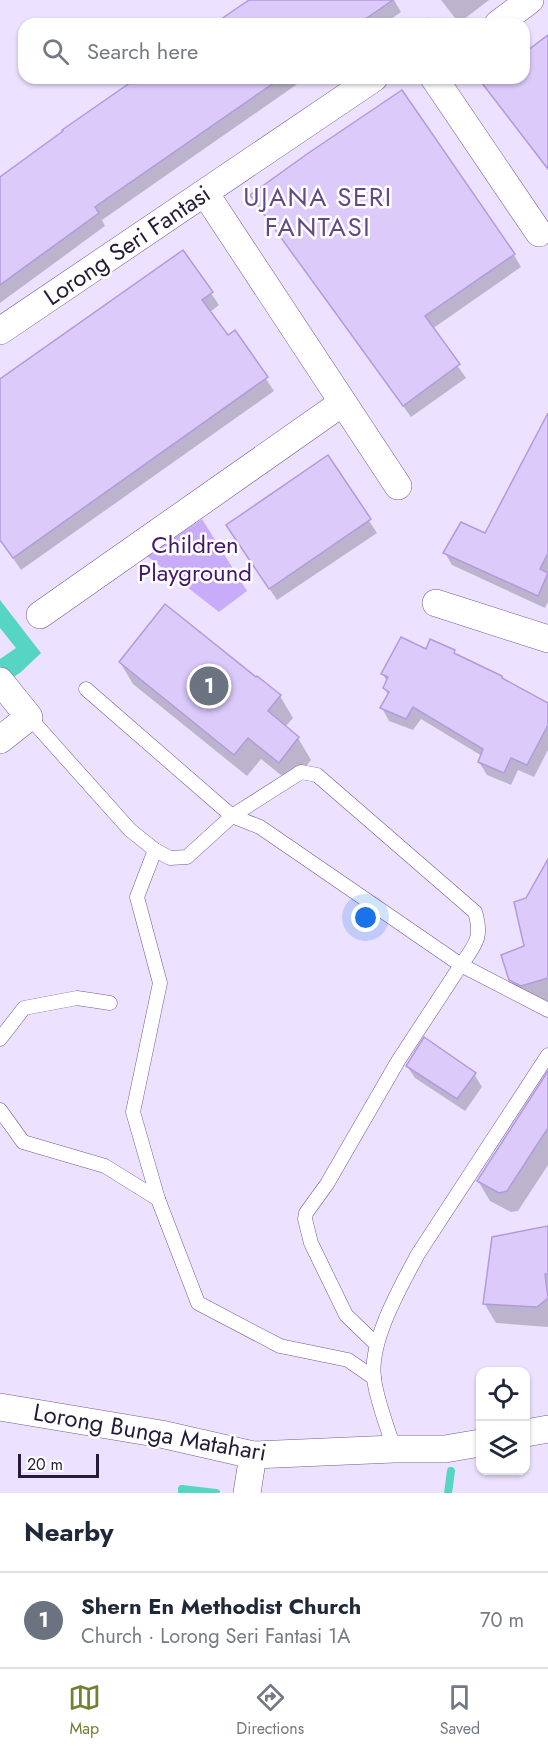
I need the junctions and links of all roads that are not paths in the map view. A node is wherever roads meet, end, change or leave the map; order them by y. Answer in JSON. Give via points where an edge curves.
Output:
{"nodes":[{"id":1,"x":530,"y":0,"type":"edge"},
{"id":2,"x":506,"y":18,"type":"edge"},
{"id":3,"x":365,"y":84,"type":"edge"},
{"id":4,"x":438,"y":84,"type":"edge"},
{"id":5,"x":205,"y":193,"type":"junction"},
{"id":6,"x":539,"y":233,"type":"dead end"},
{"id":7,"x":0,"y":331,"type":"edge"},
{"id":8,"x":342,"y":403,"type":"junction"},
{"id":9,"x":398,"y":486,"type":"dead end"},
{"id":10,"x":436,"y":603,"type":"dead end"},
{"id":11,"x":40,"y":615,"type":"dead end"},
{"id":12,"x":548,"y":639,"type":"edge"},
{"id":13,"x":3,"y":684,"type":"edge"},
{"id":14,"x":86,"y":689,"type":"dead end"},
{"id":15,"x":29,"y":717,"type":"junction"},
{"id":16,"x":0,"y":740,"type":"edge"},
{"id":17,"x":232,"y":816,"type":"junction"},
{"id":18,"x":155,"y":850,"type":"junction"},
{"id":19,"x":461,"y":965,"type":"junction"},
{"id":20,"x":110,"y":1003,"type":"dead end"},
{"id":21,"x":548,"y":1010,"type":"edge"},
{"id":22,"x":0,"y":1039,"type":"edge"},
{"id":23,"x":548,"y":1056,"type":"edge"},
{"id":24,"x":0,"y":1110,"type":"edge"},
{"id":25,"x":159,"y":1199,"type":"junction"},
{"id":26,"x":376,"y":1344,"type":"junction"},
{"id":27,"x":374,"y":1378,"type":"junction"},
{"id":28,"x":0,"y":1407,"type":"edge"},
{"id":29,"x":548,"y":1429,"type":"edge"},
{"id":30,"x":530,"y":1432,"type":"edge"},
{"id":31,"x":476,"y":1444,"type":"edge"},
{"id":32,"x":394,"y":1449,"type":"junction"},
{"id":33,"x":253,"y":1455,"type":"junction"},
{"id":34,"x":247,"y":1493,"type":"edge"}],
"edges":[{"from":1,"to":2,"type":"street"},
{"from":3,"to":5,"type":"street","name":"Lorong Seri Fantasi"},
{"from":4,"to":6,"type":"street"},
{"from":5,"to":7,"type":"street","name":"Lorong Seri Fantasi"},
{"from":5,"to":8,"type":"street"},
{"from":8,"to":9,"type":"street"},
{"from":8,"to":11,"type":"street"},
{"from":10,"to":12,"type":"street"},
{"from":13,"to":15,"type":"street"},
{"from":14,"to":17,"type":"lane"},
{"from":15,"to":16,"type":"street"},
{"from":15,"to":18,"type":"lane","via":[[123,823]]},
{"from":17,"to":18,"type":"lane","via":[[187,857],[170,858]]},
{"from":17,"to":19,"type":"lane","via":[[260,827]]},
{"from":17,"to":19,"type":"lane","via":[[301,772],[317,775],[476,912],[480,927],[477,942]]},
{"from":18,"to":25,"type":"lane","via":[[137,897],[160,982],[134,1112]]},
{"from":19,"to":21,"type":"lane"},
{"from":19,"to":26,"type":"lane","via":[[306,1213],[311,1243],[346,1315]]},
{"from":20,"to":22,"type":"lane","via":[[77,998],[24,1008]]},
{"from":23,"to":26,"type":"lane","via":[[418,1254]]},
{"from":24,"to":25,"type":"lane","via":[[23,1142],[105,1166]]},
{"from":25,"to":27,"type":"lane","via":[[198,1303],[280,1346],[348,1360]]},
{"from":26,"to":27,"type":"lane"},
{"from":27,"to":32,"type":"lane"},
{"from":28,"to":33,"type":"street","name":"Lorong Bunga Matahari","via":[[161,1434]]},
{"from":29,"to":30,"type":"street"},
{"from":31,"to":32,"type":"street","name":"Lorong Bunga Matahari","via":[[445,1449]]},
{"from":32,"to":33,"type":"street","name":"Lorong Bunga Matahari"},
{"from":33,"to":34,"type":"street"}]}
